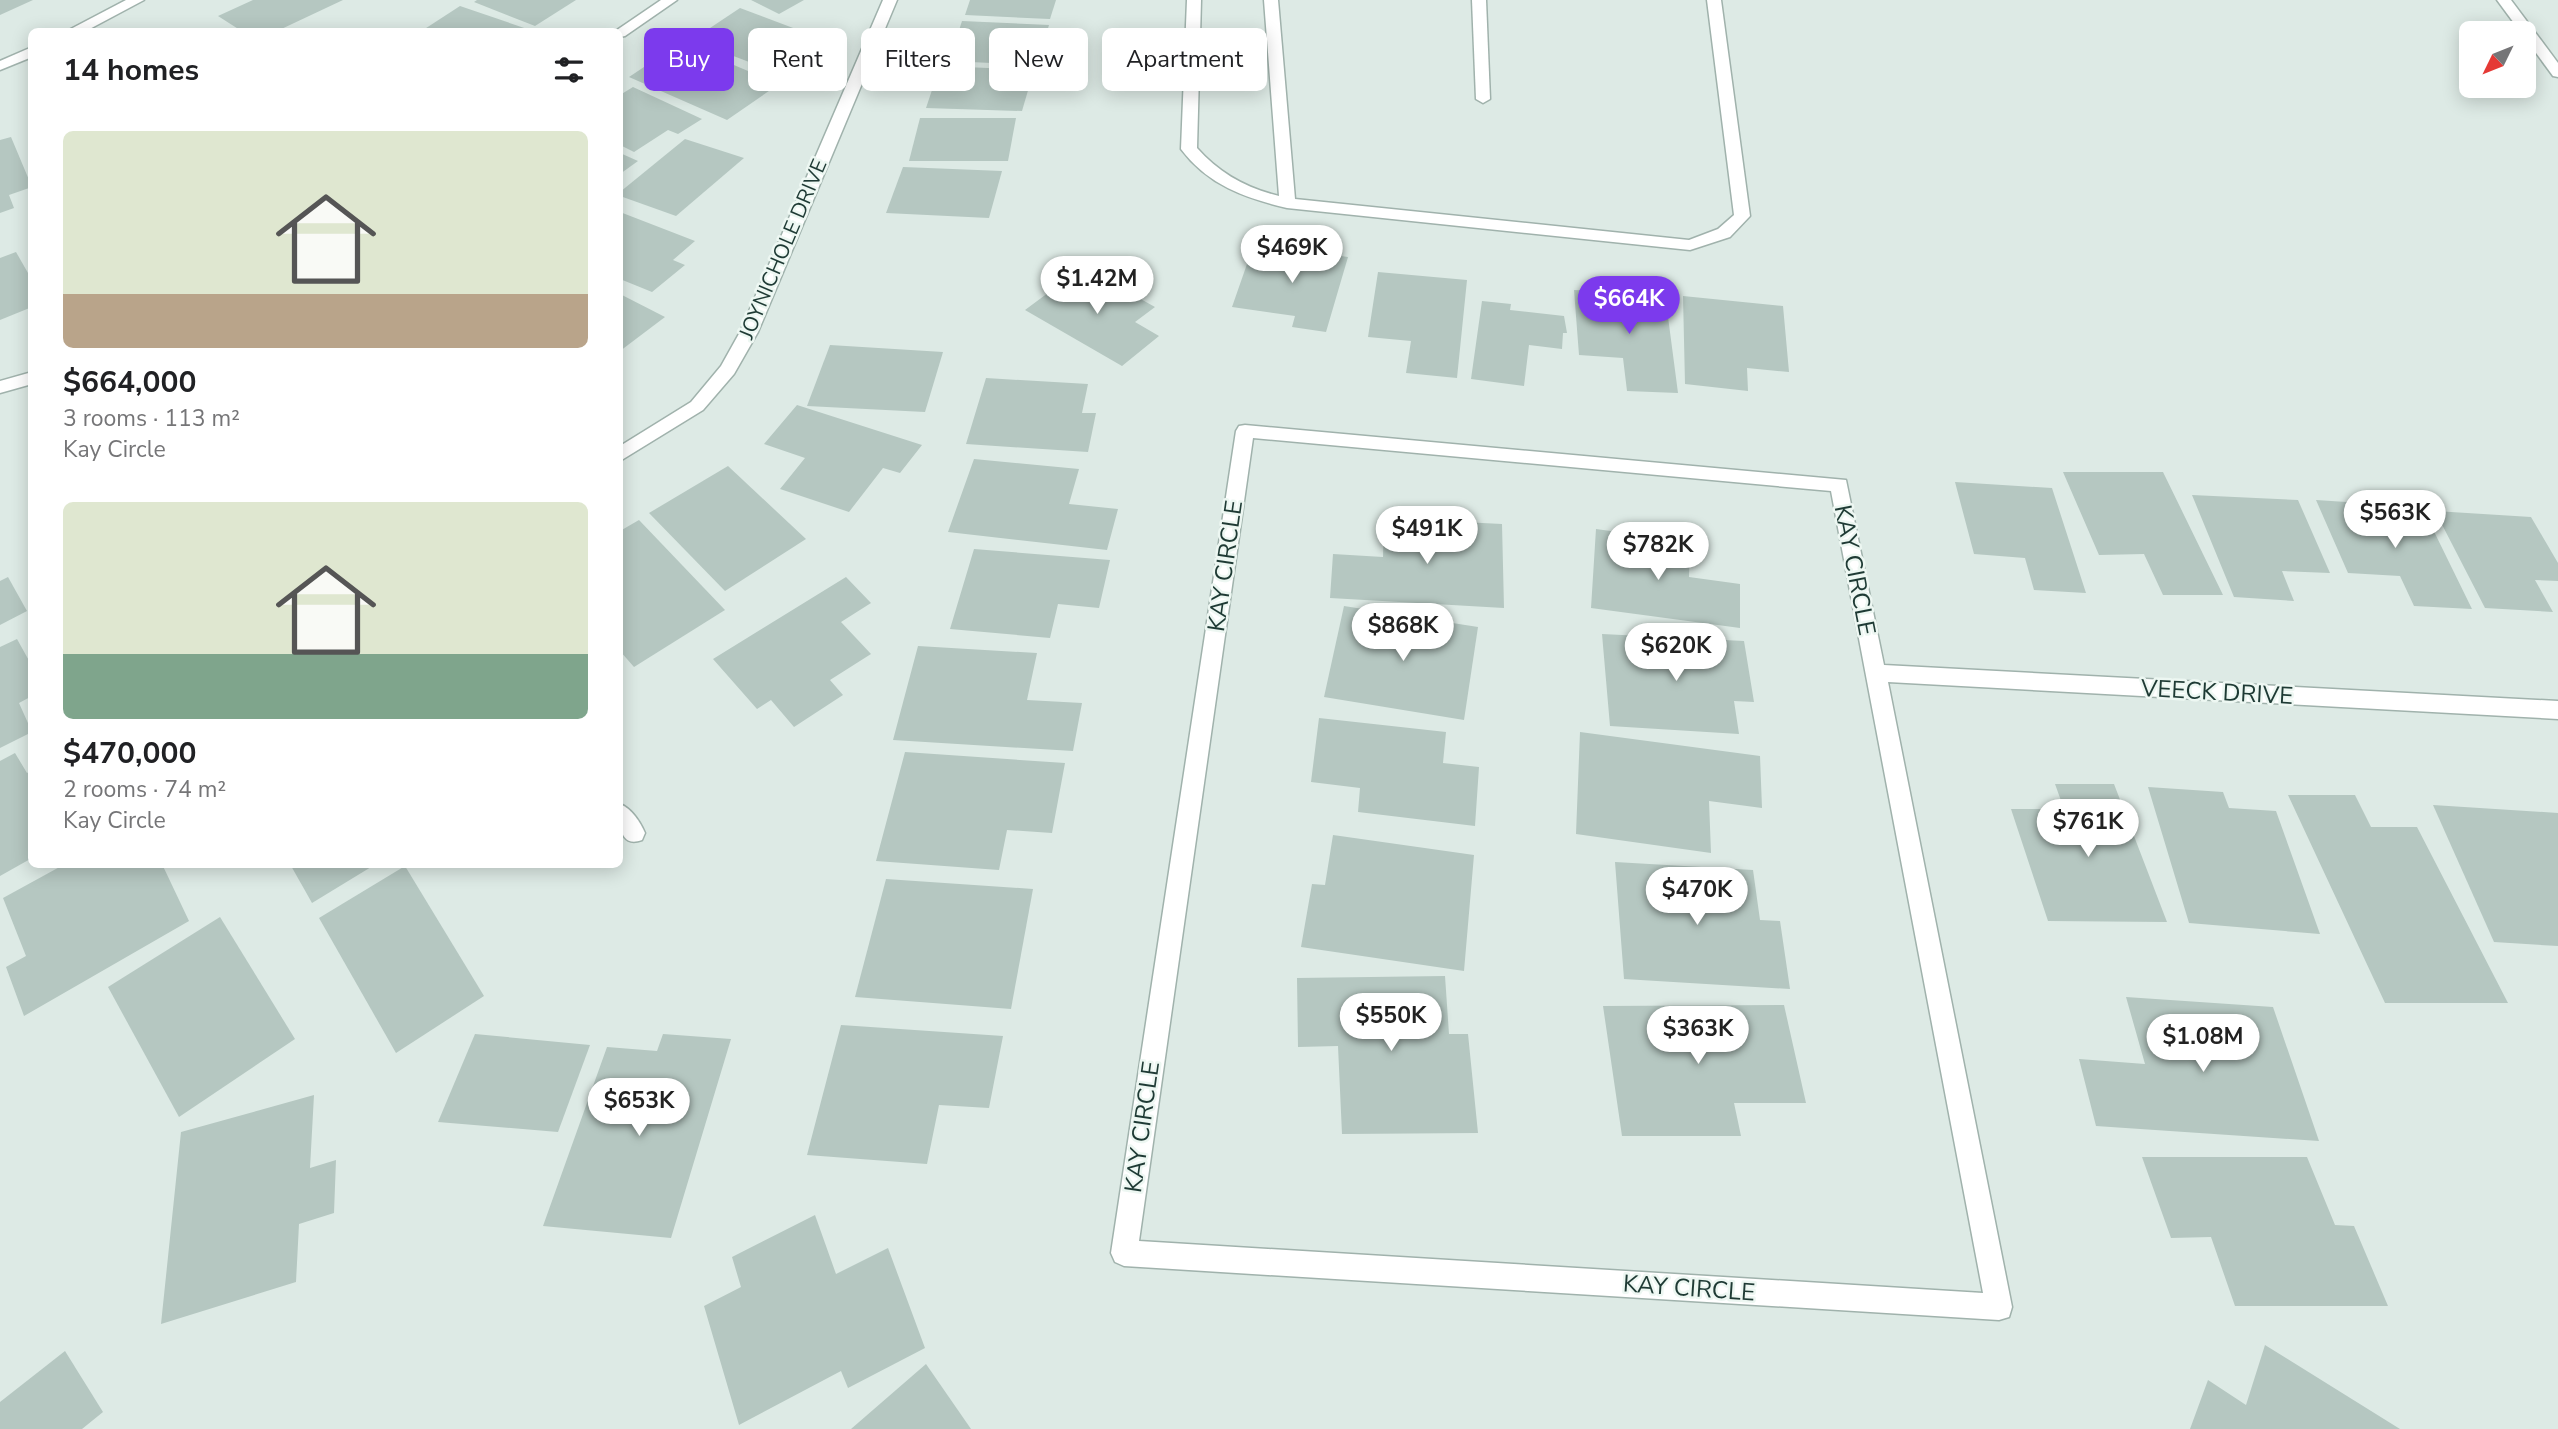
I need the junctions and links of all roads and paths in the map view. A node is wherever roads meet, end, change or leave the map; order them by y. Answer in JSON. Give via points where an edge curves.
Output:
{"nodes":[{"id":1,"x":137,"y":0,"type":"edge"},
{"id":2,"x":670,"y":0,"type":"edge"},
{"id":3,"x":890,"y":0,"type":"edge"},
{"id":4,"x":1194,"y":0,"type":"edge"},
{"id":5,"x":1271,"y":0,"type":"edge"},
{"id":6,"x":1479,"y":0,"type":"edge"},
{"id":7,"x":1714,"y":0,"type":"edge"},
{"id":8,"x":2504,"y":0,"type":"edge"},
{"id":9,"x":80,"y":28,"type":"edge"},
{"id":10,"x":623,"y":31,"type":"edge"},
{"id":11,"x":28,"y":53,"type":"edge"},
{"id":12,"x":0,"y":66,"type":"edge"},
{"id":13,"x":2558,"y":73,"type":"edge"},
{"id":14,"x":1483,"y":99,"type":"dead end"},
{"id":15,"x":1287,"y":203,"type":"junction"},
{"id":16,"x":28,"y":379,"type":"edge"},
{"id":17,"x":0,"y":387,"type":"edge"},
{"id":18,"x":623,"y":452,"type":"edge"},
{"id":19,"x":1875,"y":673,"type":"junction"},
{"id":20,"x":2558,"y":710,"type":"edge"},
{"id":21,"x":623,"y":818,"type":"edge"},
{"id":22,"x":634,"y":833,"type":"dead end"}],
"edges":[{"from":1,"to":9,"type":"street"},
{"from":2,"to":10,"type":"street"},
{"from":3,"to":18,"type":"street","name":"JOYNICHOLE DRIVE","via":[[749,332],[728,370],[697,406]]},
{"from":4,"to":15,"type":"street","via":[[1189,149],[1232,187]]},
{"from":5,"to":15,"type":"street"},
{"from":6,"to":14,"type":"street"},
{"from":7,"to":15,"type":"street","via":[[1742,216],[1724,233],[1690,245]]},
{"from":8,"to":13,"type":"street"},
{"from":11,"to":12,"type":"street"},
{"from":16,"to":17,"type":"street"},
{"from":19,"to":19,"type":"street","name":"KAY CIRCLE","via":[[1839,485],[1245,431],[1124,1252],[1999,1307]]},
{"from":19,"to":20,"type":"street","name":"VEECK DRIVE"},
{"from":21,"to":22,"type":"street"}]}
